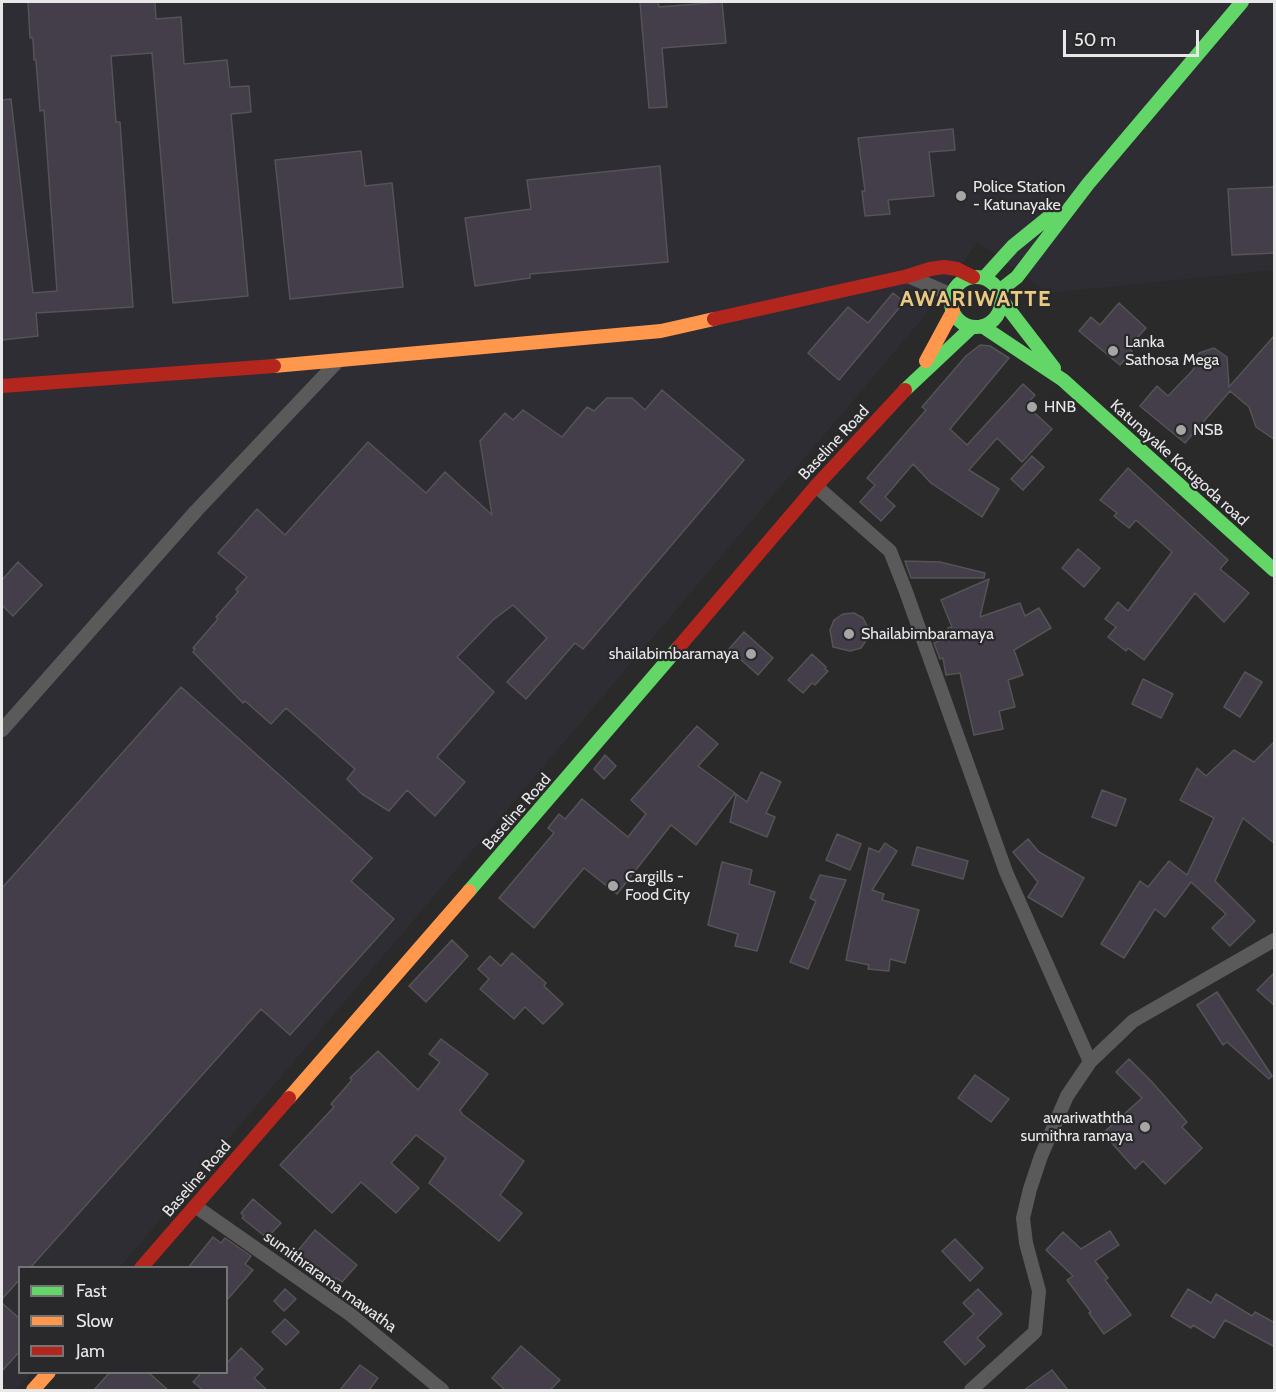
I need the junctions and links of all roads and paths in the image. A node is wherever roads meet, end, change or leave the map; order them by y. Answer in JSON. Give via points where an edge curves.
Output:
{"nodes":[{"id":1,"x":1242,"y":2,"type":"edge"},
{"id":2,"x":1088,"y":184,"type":"junction"},
{"id":3,"x":908,"y":276,"type":"junction"},
{"id":4,"x":979,"y":277,"type":"junction"},
{"id":5,"x":952,"y":295,"type":"junction"},
{"id":6,"x":1000,"y":295,"type":"junction"},
{"id":7,"x":954,"y":311,"type":"junction"},
{"id":8,"x":977,"y":327,"type":"junction"},
{"id":9,"x":338,"y":361,"type":"junction"},
{"id":10,"x":916,"y":378,"type":"junction"},
{"id":11,"x":1063,"y":380,"type":"junction"},
{"id":12,"x":2,"y":386,"type":"edge"},
{"id":13,"x":816,"y":486,"type":"junction"},
{"id":14,"x":1275,"y":570,"type":"edge"},
{"id":15,"x":2,"y":730,"type":"edge"},
{"id":16,"x":1275,"y":940,"type":"edge"},
{"id":17,"x":1090,"y":1062,"type":"junction"},
{"id":18,"x":195,"y":1206,"type":"junction"},
{"id":19,"x":143,"y":1266,"type":"edge"},
{"id":20,"x":47,"y":1374,"type":"edge"},
{"id":21,"x":33,"y":1390,"type":"edge"},
{"id":22,"x":442,"y":1390,"type":"edge"},
{"id":23,"x":971,"y":1390,"type":"edge"}],
"edges":[{"from":1,"to":2,"type":"main road"},
{"from":2,"to":4,"type":"main road"},
{"from":2,"to":6,"type":"main road"},
{"from":3,"to":4,"type":"main road","via":[[944,267]]},
{"from":3,"to":5,"type":"street"},
{"from":3,"to":9,"type":"main road","via":[[661,331]]},
{"from":4,"to":5,"type":"main road","via":[[963,280]]},
{"from":4,"to":6,"type":"main road","via":[[993,283]]},
{"from":5,"to":7,"type":"main road"},
{"from":6,"to":8,"type":"main road","via":[[996,317]]},
{"from":6,"to":11,"type":"main road","name":"Katunayake Kotugoda road"},
{"from":7,"to":8,"type":"main road","via":[[958,318]]},
{"from":7,"to":10,"type":"main road","name":"Baseline Road"},
{"from":8,"to":10,"type":"main road","name":"Baseline Road"},
{"from":8,"to":11,"type":"main road","name":"Katunayake Kotugoda road"},
{"from":9,"to":12,"type":"main road"},
{"from":9,"to":15,"type":"street","via":[[196,511]]},
{"from":10,"to":13,"type":"main road","name":"Baseline Road"},
{"from":11,"to":14,"type":"main road","name":"Katunayake Kotugoda road"},
{"from":13,"to":17,"type":"street","via":[[890,551],[1006,872]]},
{"from":13,"to":18,"type":"main road","name":"Baseline Road","via":[[575,771]]},
{"from":16,"to":17,"type":"street","via":[[1133,1021]]},
{"from":17,"to":23,"type":"street","via":[[1067,1096],[1041,1156],[1025,1208],[1026,1243],[1039,1291],[1035,1332]]},
{"from":18,"to":19,"type":"main road","name":"Baseline Road"},
{"from":18,"to":22,"type":"street","name":"sumithrarama mawatha","via":[[351,1315]]},
{"from":20,"to":21,"type":"main road"}]}
